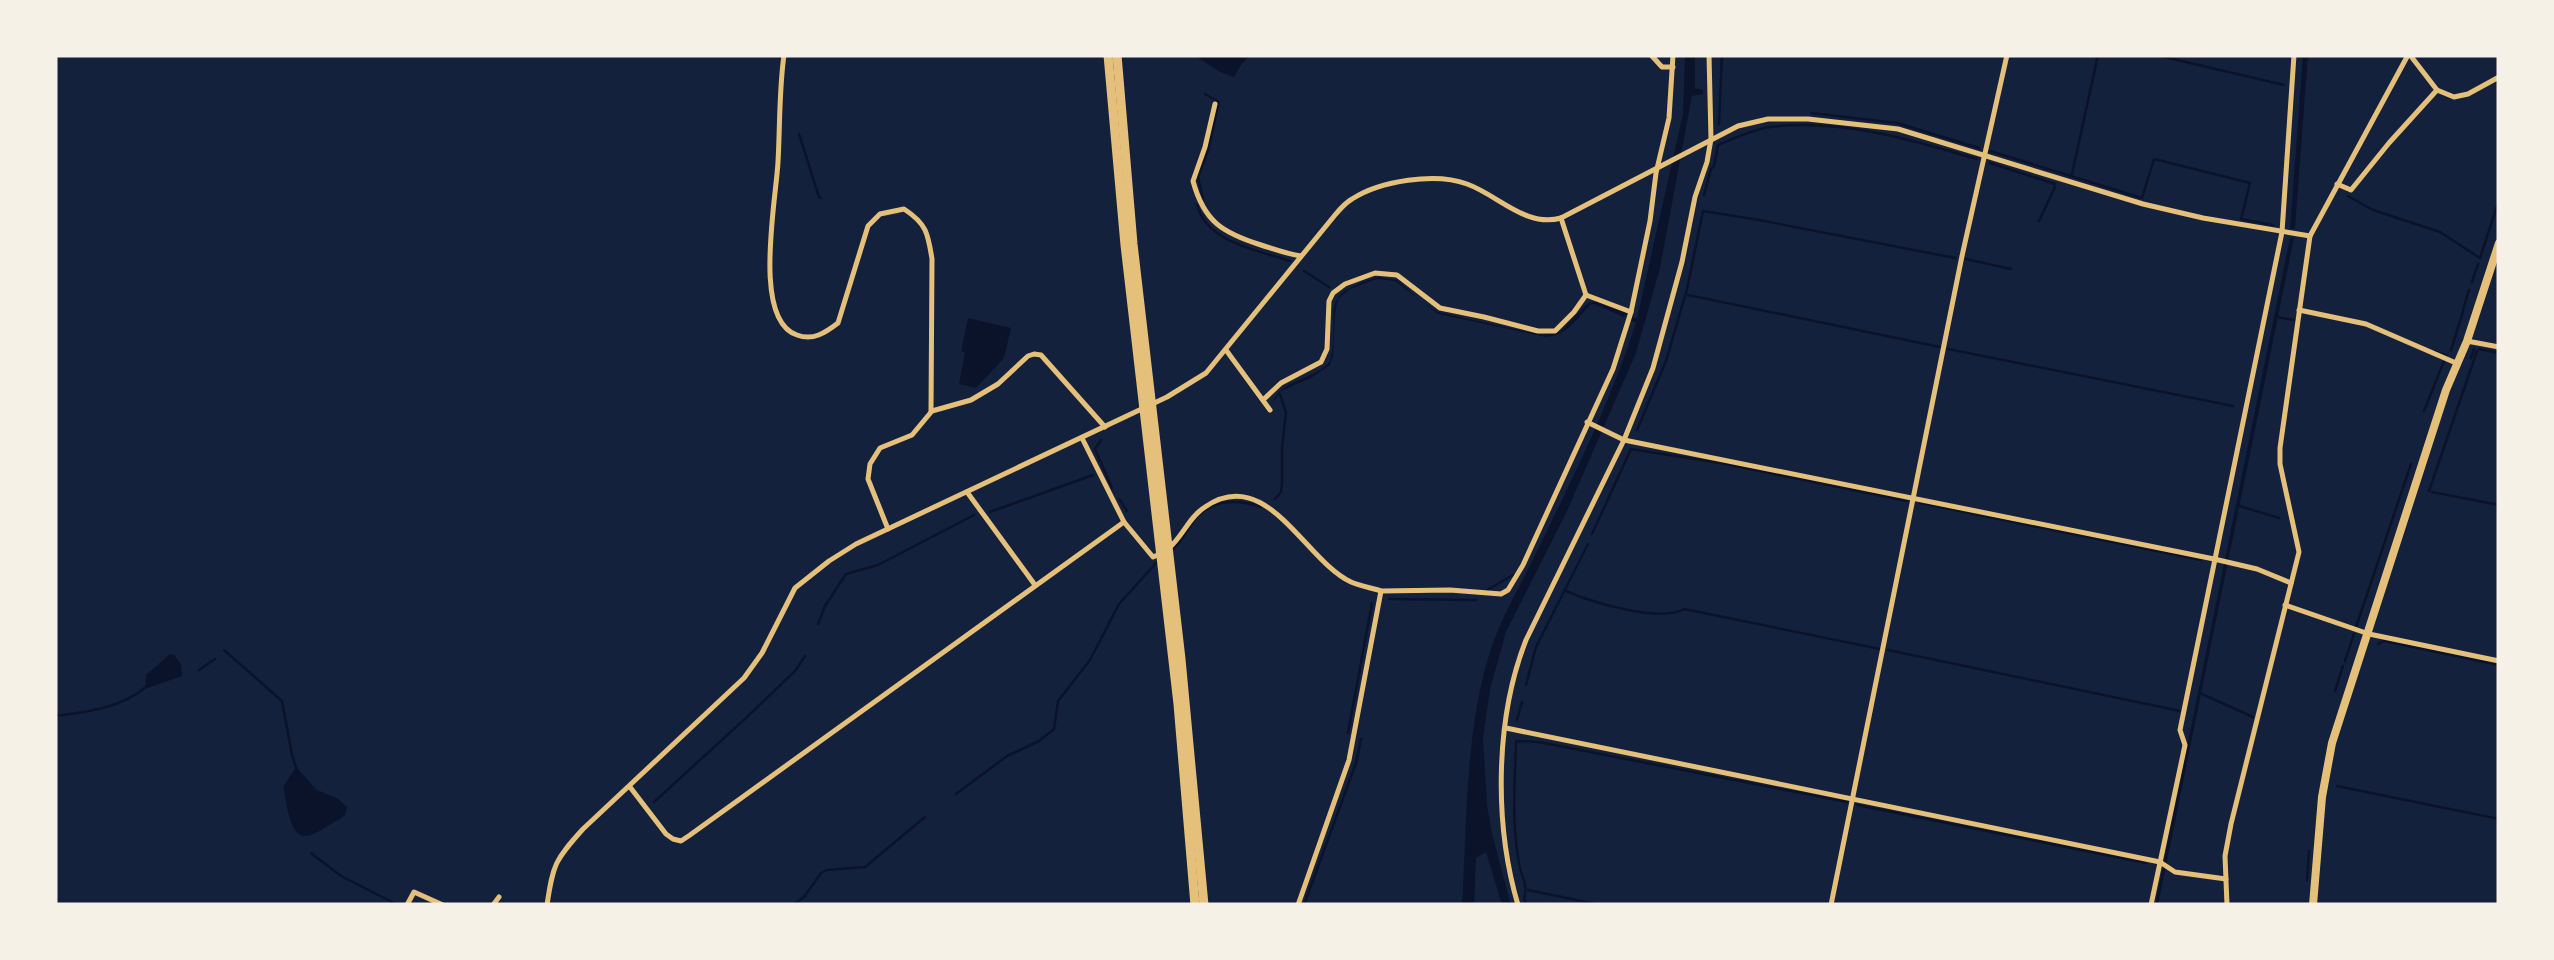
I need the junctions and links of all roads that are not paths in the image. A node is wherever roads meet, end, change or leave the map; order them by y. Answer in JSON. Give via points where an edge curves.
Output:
{"nodes":[{"id":1,"x":784,"y":55,"type":"edge"},
{"id":2,"x":1108,"y":55,"type":"edge"},
{"id":3,"x":1117,"y":55,"type":"edge"},
{"id":4,"x":1650,"y":55,"type":"edge"},
{"id":5,"x":1672,"y":55,"type":"edge"},
{"id":6,"x":1709,"y":55,"type":"edge"},
{"id":7,"x":2007,"y":55,"type":"edge"},
{"id":8,"x":2294,"y":55,"type":"edge"},
{"id":9,"x":2409,"y":55,"type":"edge"},
{"id":10,"x":1673,"y":67,"type":"junction"},
{"id":11,"x":2499,"y":77,"type":"edge"},
{"id":12,"x":2438,"y":90,"type":"junction"},
{"id":13,"x":1215,"y":104,"type":"dead end"},
{"id":14,"x":1712,"y":139,"type":"junction"},
{"id":15,"x":1983,"y":156,"type":"junction"},
{"id":16,"x":1658,"y":166,"type":"junction"},
{"id":17,"x":2337,"y":184,"type":"junction"},
{"id":18,"x":1561,"y":218,"type":"junction"},
{"id":19,"x":2282,"y":232,"type":"junction"},
{"id":20,"x":2310,"y":236,"type":"junction"},
{"id":21,"x":2499,"y":243,"type":"edge"},
{"id":22,"x":1129,"y":245,"type":"junction"},
{"id":23,"x":1301,"y":256,"type":"junction"},
{"id":24,"x":1586,"y":294,"type":"junction"},
{"id":25,"x":2299,"y":310,"type":"junction"},
{"id":26,"x":1631,"y":312,"type":"junction"},
{"id":27,"x":2467,"y":341,"type":"junction"},
{"id":28,"x":2499,"y":348,"type":"edge"},
{"id":29,"x":1226,"y":350,"type":"junction"},
{"id":30,"x":2458,"y":364,"type":"junction"},
{"id":31,"x":1262,"y":400,"type":"junction"},
{"id":32,"x":1270,"y":410,"type":"dead end"},
{"id":33,"x":931,"y":412,"type":"junction"},
{"id":34,"x":1587,"y":422,"type":"junction"},
{"id":35,"x":1106,"y":426,"type":"junction"},
{"id":36,"x":1082,"y":438,"type":"junction"},
{"id":37,"x":1624,"y":440,"type":"junction"},
{"id":38,"x":967,"y":492,"type":"junction"},
{"id":39,"x":1914,"y":498,"type":"junction"},
{"id":40,"x":1124,"y":522,"type":"junction"},
{"id":41,"x":888,"y":530,"type":"junction"},
{"id":42,"x":2214,"y":559,"type":"junction"},
{"id":43,"x":2291,"y":583,"type":"junction"},
{"id":44,"x":1035,"y":585,"type":"junction"},
{"id":45,"x":1381,"y":591,"type":"junction"},
{"id":46,"x":1170,"y":600,"type":"junction"},
{"id":47,"x":2286,"y":605,"type":"junction"},
{"id":48,"x":2369,"y":634,"type":"junction"},
{"id":49,"x":2499,"y":661,"type":"edge"},
{"id":50,"x":1506,"y":728,"type":"junction"},
{"id":51,"x":630,"y":786,"type":"junction"},
{"id":52,"x":1853,"y":800,"type":"junction"},
{"id":53,"x":2160,"y":862,"type":"junction"},
{"id":54,"x":2226,"y":879,"type":"junction"},
{"id":55,"x":499,"y":898,"type":"dead end"},
{"id":56,"x":407,"y":905,"type":"edge"},
{"id":57,"x":443,"y":905,"type":"edge"},
{"id":58,"x":493,"y":905,"type":"edge"},
{"id":59,"x":547,"y":905,"type":"edge"},
{"id":60,"x":1195,"y":905,"type":"edge"},
{"id":61,"x":1204,"y":905,"type":"edge"},
{"id":62,"x":1298,"y":905,"type":"edge"},
{"id":63,"x":1518,"y":905,"type":"edge"},
{"id":64,"x":1832,"y":905,"type":"edge"},
{"id":65,"x":2152,"y":905,"type":"edge"},
{"id":66,"x":2227,"y":905,"type":"edge"},
{"id":67,"x":2313,"y":905,"type":"edge"}],
"edges":[{"from":1,"to":33,"type":"street","via":[[769,280],[777,318],[784,330],[808,338],[838,323],[868,226],[880,214],[904,210],[920,220],[932,260]]},
{"from":2,"to":22,"type":"highway"},
{"from":3,"to":22,"type":"highway"},
{"from":4,"to":10,"type":"street"},
{"from":5,"to":10,"type":"street"},
{"from":6,"to":14,"type":"street"},
{"from":7,"to":15,"type":"street"},
{"from":8,"to":19,"type":"street"},
{"from":9,"to":12,"type":"street"},
{"from":9,"to":17,"type":"street"},
{"from":10,"to":16,"type":"street"},
{"from":11,"to":12,"type":"street","via":[[2454,97]]},
{"from":12,"to":17,"type":"street","via":[[2350,190]]},
{"from":13,"to":23,"type":"street","via":[[1193,182],[1203,207],[1227,233]]},
{"from":14,"to":15,"type":"street","via":[[1768,119],[1808,119],[1898,129]]},
{"from":14,"to":16,"type":"street"},
{"from":14,"to":37,"type":"street","via":[[1658,350]]},
{"from":15,"to":19,"type":"street","via":[[2158,208]]},
{"from":15,"to":39,"type":"street"},
{"from":16,"to":18,"type":"street"},
{"from":16,"to":26,"type":"street"},
{"from":17,"to":20,"type":"street"},
{"from":18,"to":23,"type":"street","via":[[1536,219],[1468,184],[1413,180],[1348,200]]},
{"from":18,"to":24,"type":"street"},
{"from":19,"to":20,"type":"street"},
{"from":19,"to":42,"type":"street"},
{"from":20,"to":25,"type":"street"},
{"from":21,"to":27,"type":"main road"},
{"from":22,"to":46,"type":"highway"},
{"from":23,"to":29,"type":"street"},
{"from":24,"to":26,"type":"street"},
{"from":24,"to":31,"type":"street","via":[[1555,331],[1538,332],[1440,308],[1398,275],[1374,273],[1333,292],[1320,362]]},
{"from":25,"to":30,"type":"street","via":[[2366,324]]},
{"from":25,"to":43,"type":"street","via":[[2280,448],[2299,552]]},
{"from":26,"to":34,"type":"street"},
{"from":27,"to":28,"type":"street"},
{"from":27,"to":30,"type":"main road"},
{"from":29,"to":31,"type":"street"},
{"from":29,"to":35,"type":"street","via":[[1206,374]]},
{"from":30,"to":48,"type":"main road"},
{"from":31,"to":32,"type":"street"},
{"from":33,"to":35,"type":"street","via":[[971,400],[1034,354]]},
{"from":33,"to":41,"type":"street","via":[[912,436],[880,448],[870,464],[868,478]]},
{"from":34,"to":37,"type":"street"},
{"from":34,"to":45,"type":"street","via":[[1524,565],[1505,593]]},
{"from":35,"to":36,"type":"street"},
{"from":36,"to":38,"type":"street"},
{"from":36,"to":40,"type":"street"},
{"from":37,"to":39,"type":"street"},
{"from":37,"to":50,"type":"street","via":[[1526,640]]},
{"from":38,"to":41,"type":"street"},
{"from":38,"to":44,"type":"street"},
{"from":39,"to":42,"type":"street"},
{"from":39,"to":52,"type":"street"},
{"from":40,"to":44,"type":"street"},
{"from":40,"to":45,"type":"street","via":[[1153,557],[1175,543],[1202,508],[1237,495],[1254,499],[1350,582]]},
{"from":41,"to":51,"type":"street","via":[[856,544],[795,588],[744,678]]},
{"from":42,"to":43,"type":"street"},
{"from":42,"to":53,"type":"street"},
{"from":43,"to":47,"type":"street"},
{"from":44,"to":51,"type":"street","via":[[681,840],[666,834]]},
{"from":45,"to":62,"type":"street","via":[[1349,760]]},
{"from":46,"to":60,"type":"highway"},
{"from":46,"to":61,"type":"highway"},
{"from":47,"to":48,"type":"street"},
{"from":47,"to":54,"type":"street","via":[[2230,824]]},
{"from":48,"to":49,"type":"street"},
{"from":48,"to":67,"type":"main road","via":[[2332,743]]},
{"from":50,"to":52,"type":"street"},
{"from":50,"to":63,"type":"street","via":[[1503,814]]},
{"from":51,"to":59,"type":"street","via":[[560,855]]},
{"from":52,"to":53,"type":"street"},
{"from":52,"to":64,"type":"street"},
{"from":53,"to":54,"type":"street","via":[[2175,872]]},
{"from":53,"to":65,"type":"street"},
{"from":54,"to":66,"type":"street"},
{"from":55,"to":58,"type":"street"},
{"from":56,"to":57,"type":"street","via":[[414,892]]}]}
